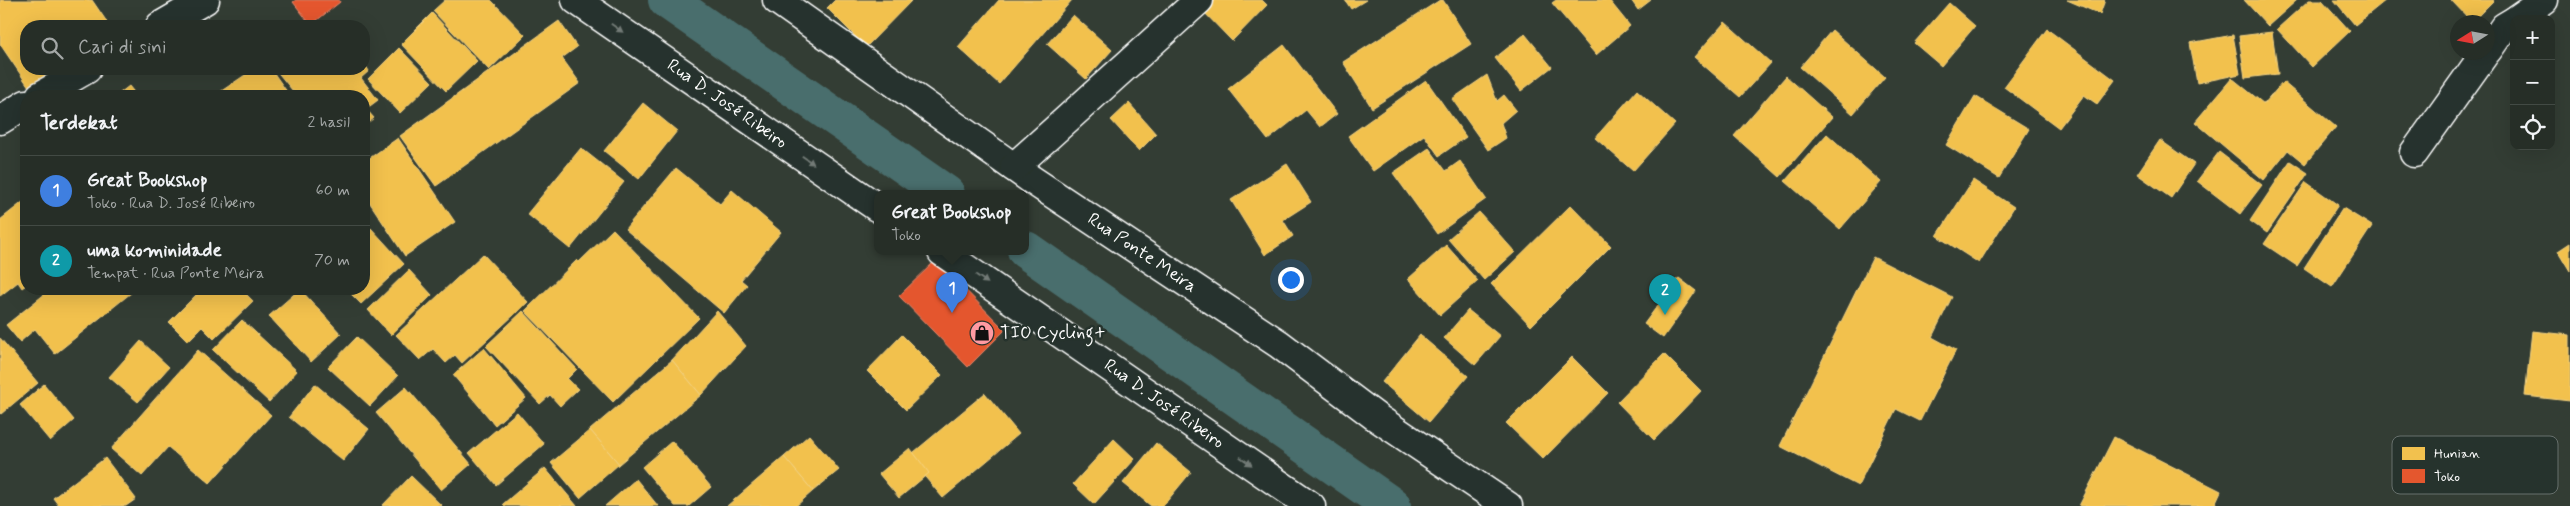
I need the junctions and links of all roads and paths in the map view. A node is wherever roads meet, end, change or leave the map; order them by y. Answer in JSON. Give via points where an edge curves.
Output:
{"nodes":[{"id":1,"x":205,"y":0,"type":"edge"},
{"id":2,"x":576,"y":0,"type":"edge"},
{"id":3,"x":776,"y":0,"type":"edge"},
{"id":4,"x":1199,"y":0,"type":"edge"},
{"id":5,"x":2544,"y":0,"type":"edge"},
{"id":6,"x":2522,"y":15,"type":"edge"},
{"id":7,"x":170,"y":20,"type":"edge"},
{"id":8,"x":2510,"y":23,"type":"edge"},
{"id":9,"x":2495,"y":40,"type":"edge"},
{"id":10,"x":2481,"y":60,"type":"edge"},
{"id":11,"x":77,"y":75,"type":"edge"},
{"id":12,"x":50,"y":90,"type":"edge"},
{"id":13,"x":20,"y":108,"type":"edge"},
{"id":14,"x":0,"y":120,"type":"edge"},
{"id":15,"x":2414,"y":153,"type":"dead end"},
{"id":16,"x":1014,"y":167,"type":"junction"},
{"id":17,"x":874,"y":205,"type":"edge"},
{"id":18,"x":946,"y":255,"type":"edge"},
{"id":19,"x":1311,"y":506,"type":"edge"},
{"id":20,"x":1508,"y":506,"type":"edge"}],
"edges":[{"from":1,"to":7,"type":"street"},
{"from":2,"to":17,"type":"street","name":"Rua D. José Ribeiro","one_way":true},
{"from":3,"to":16,"type":"street","name":"Rua Ponte Meira"},
{"from":4,"to":16,"type":"street"},
{"from":5,"to":6,"type":"street"},
{"from":8,"to":9,"type":"street"},
{"from":10,"to":15,"type":"street"},
{"from":11,"to":12,"type":"street"},
{"from":13,"to":14,"type":"street"},
{"from":16,"to":20,"type":"street","name":"Rua Ponte Meira","via":[[1279,344],[1376,417]]},
{"from":18,"to":19,"type":"street","name":"Rua D. José Ribeiro","one_way":true}]}
